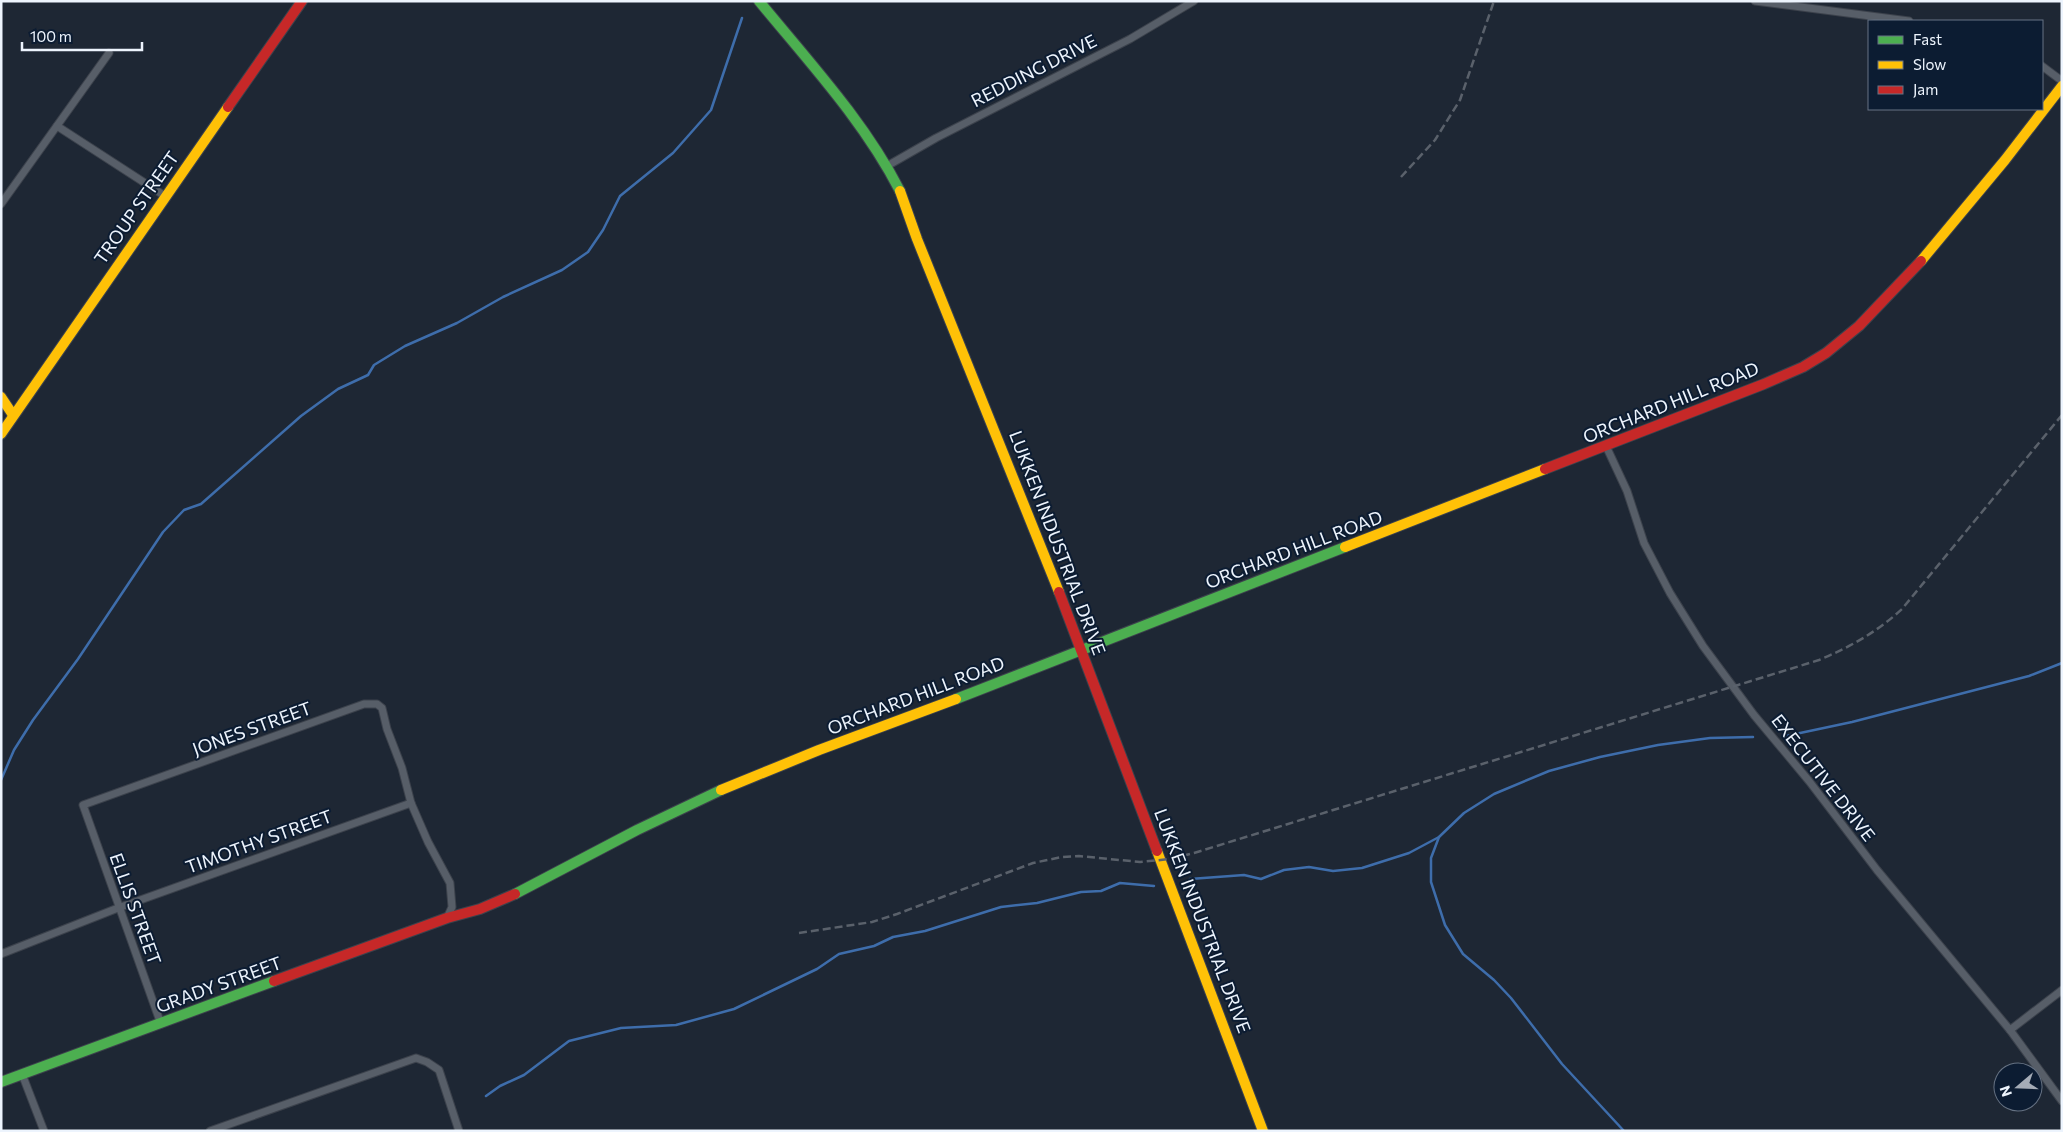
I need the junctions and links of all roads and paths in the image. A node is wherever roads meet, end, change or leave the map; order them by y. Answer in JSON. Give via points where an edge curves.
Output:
{"nodes":[{"id":1,"x":302,"y":1,"type":"edge"},
{"id":2,"x":759,"y":1,"type":"edge"},
{"id":3,"x":1194,"y":1,"type":"edge"},
{"id":4,"x":1755,"y":1,"type":"edge"},
{"id":5,"x":1901,"y":20,"type":"edge"},
{"id":6,"x":109,"y":53,"type":"dead end"},
{"id":7,"x":2043,"y":67,"type":"edge"},
{"id":8,"x":2062,"y":81,"type":"edge"},
{"id":9,"x":2062,"y":86,"type":"edge"},
{"id":10,"x":57,"y":126,"type":"junction"},
{"id":11,"x":887,"y":166,"type":"junction"},
{"id":12,"x":165,"y":196,"type":"junction"},
{"id":13,"x":1,"y":204,"type":"edge"},
{"id":14,"x":1,"y":397,"type":"edge"},
{"id":15,"x":13,"y":415,"type":"junction"},
{"id":16,"x":1,"y":434,"type":"edge"},
{"id":17,"x":1606,"y":446,"type":"junction"},
{"id":18,"x":1081,"y":650,"type":"junction"},
{"id":19,"x":410,"y":804,"type":"junction"},
{"id":20,"x":82,"y":805,"type":"joint"},
{"id":21,"x":118,"y":908,"type":"junction"},
{"id":22,"x":447,"y":918,"type":"junction"},
{"id":23,"x":1,"y":954,"type":"edge"},
{"id":24,"x":2062,"y":990,"type":"edge"},
{"id":25,"x":160,"y":1024,"type":"junction"},
{"id":26,"x":2010,"y":1030,"type":"junction"},
{"id":27,"x":22,"y":1074,"type":"junction"},
{"id":28,"x":1,"y":1082,"type":"edge"},
{"id":29,"x":2062,"y":1101,"type":"edge"},
{"id":30,"x":44,"y":1131,"type":"edge"},
{"id":31,"x":210,"y":1131,"type":"edge"},
{"id":32,"x":459,"y":1131,"type":"edge"},
{"id":33,"x":1264,"y":1131,"type":"edge"}],
"edges":[{"from":1,"to":12,"type":"street","name":"TROUP STREET"},
{"from":2,"to":11,"type":"street","name":"LUKKEN INDUSTRIAL DRIVE","via":[[859,123]]},
{"from":3,"to":11,"type":"street","name":"REDDING DRIVE","via":[[1130,39]]},
{"from":4,"to":5,"type":"street"},
{"from":6,"to":10,"type":"street"},
{"from":7,"to":8,"type":"street"},
{"from":9,"to":17,"type":"street","name":"ORCHARD HILL ROAD","via":[[2017,147],[1910,275],[1855,330],[1824,354],[1788,373]]},
{"from":10,"to":12,"type":"street"},
{"from":10,"to":13,"type":"street"},
{"from":11,"to":18,"type":"street","name":"LUKKEN INDUSTRIAL DRIVE","via":[[902,195]]},
{"from":12,"to":15,"type":"street","name":"TROUP STREET"},
{"from":14,"to":15,"type":"street"},
{"from":15,"to":16,"type":"street","name":"TROUP STREET"},
{"from":17,"to":18,"type":"street","name":"ORCHARD HILL ROAD"},
{"from":17,"to":26,"type":"street","name":"EXECUTIVE DRIVE","via":[[1644,543],[1703,646],[1877,870]]},
{"from":18,"to":22,"type":"street","name":"ORCHARD HILL ROAD","via":[[950,703],[758,774],[639,829],[505,900],[469,914]]},
{"from":18,"to":33,"type":"street","name":"LUKKEN INDUSTRIAL DRIVE"},
{"from":19,"to":20,"type":"street","name":"JONES STREET","via":[[382,708],[377,704],[364,704]]},
{"from":19,"to":21,"type":"street","name":"TIMOTHY STREET"},
{"from":19,"to":22,"type":"street","via":[[450,884],[452,907]]},
{"from":20,"to":21,"type":"street","name":"ELLIS STREET"},
{"from":21,"to":23,"type":"street","name":"TIMOTHY STREET"},
{"from":21,"to":25,"type":"street","name":"ELLIS STREET"},
{"from":22,"to":25,"type":"street","name":"GRADY STREET"},
{"from":24,"to":26,"type":"street"},
{"from":25,"to":27,"type":"street","name":"GRADY STREET"},
{"from":26,"to":29,"type":"street","name":"EXECUTIVE DRIVE"},
{"from":27,"to":28,"type":"street","name":"GRADY STREET"},
{"from":27,"to":30,"type":"street"},
{"from":31,"to":32,"type":"street","via":[[416,1058],[439,1070]]}]}
